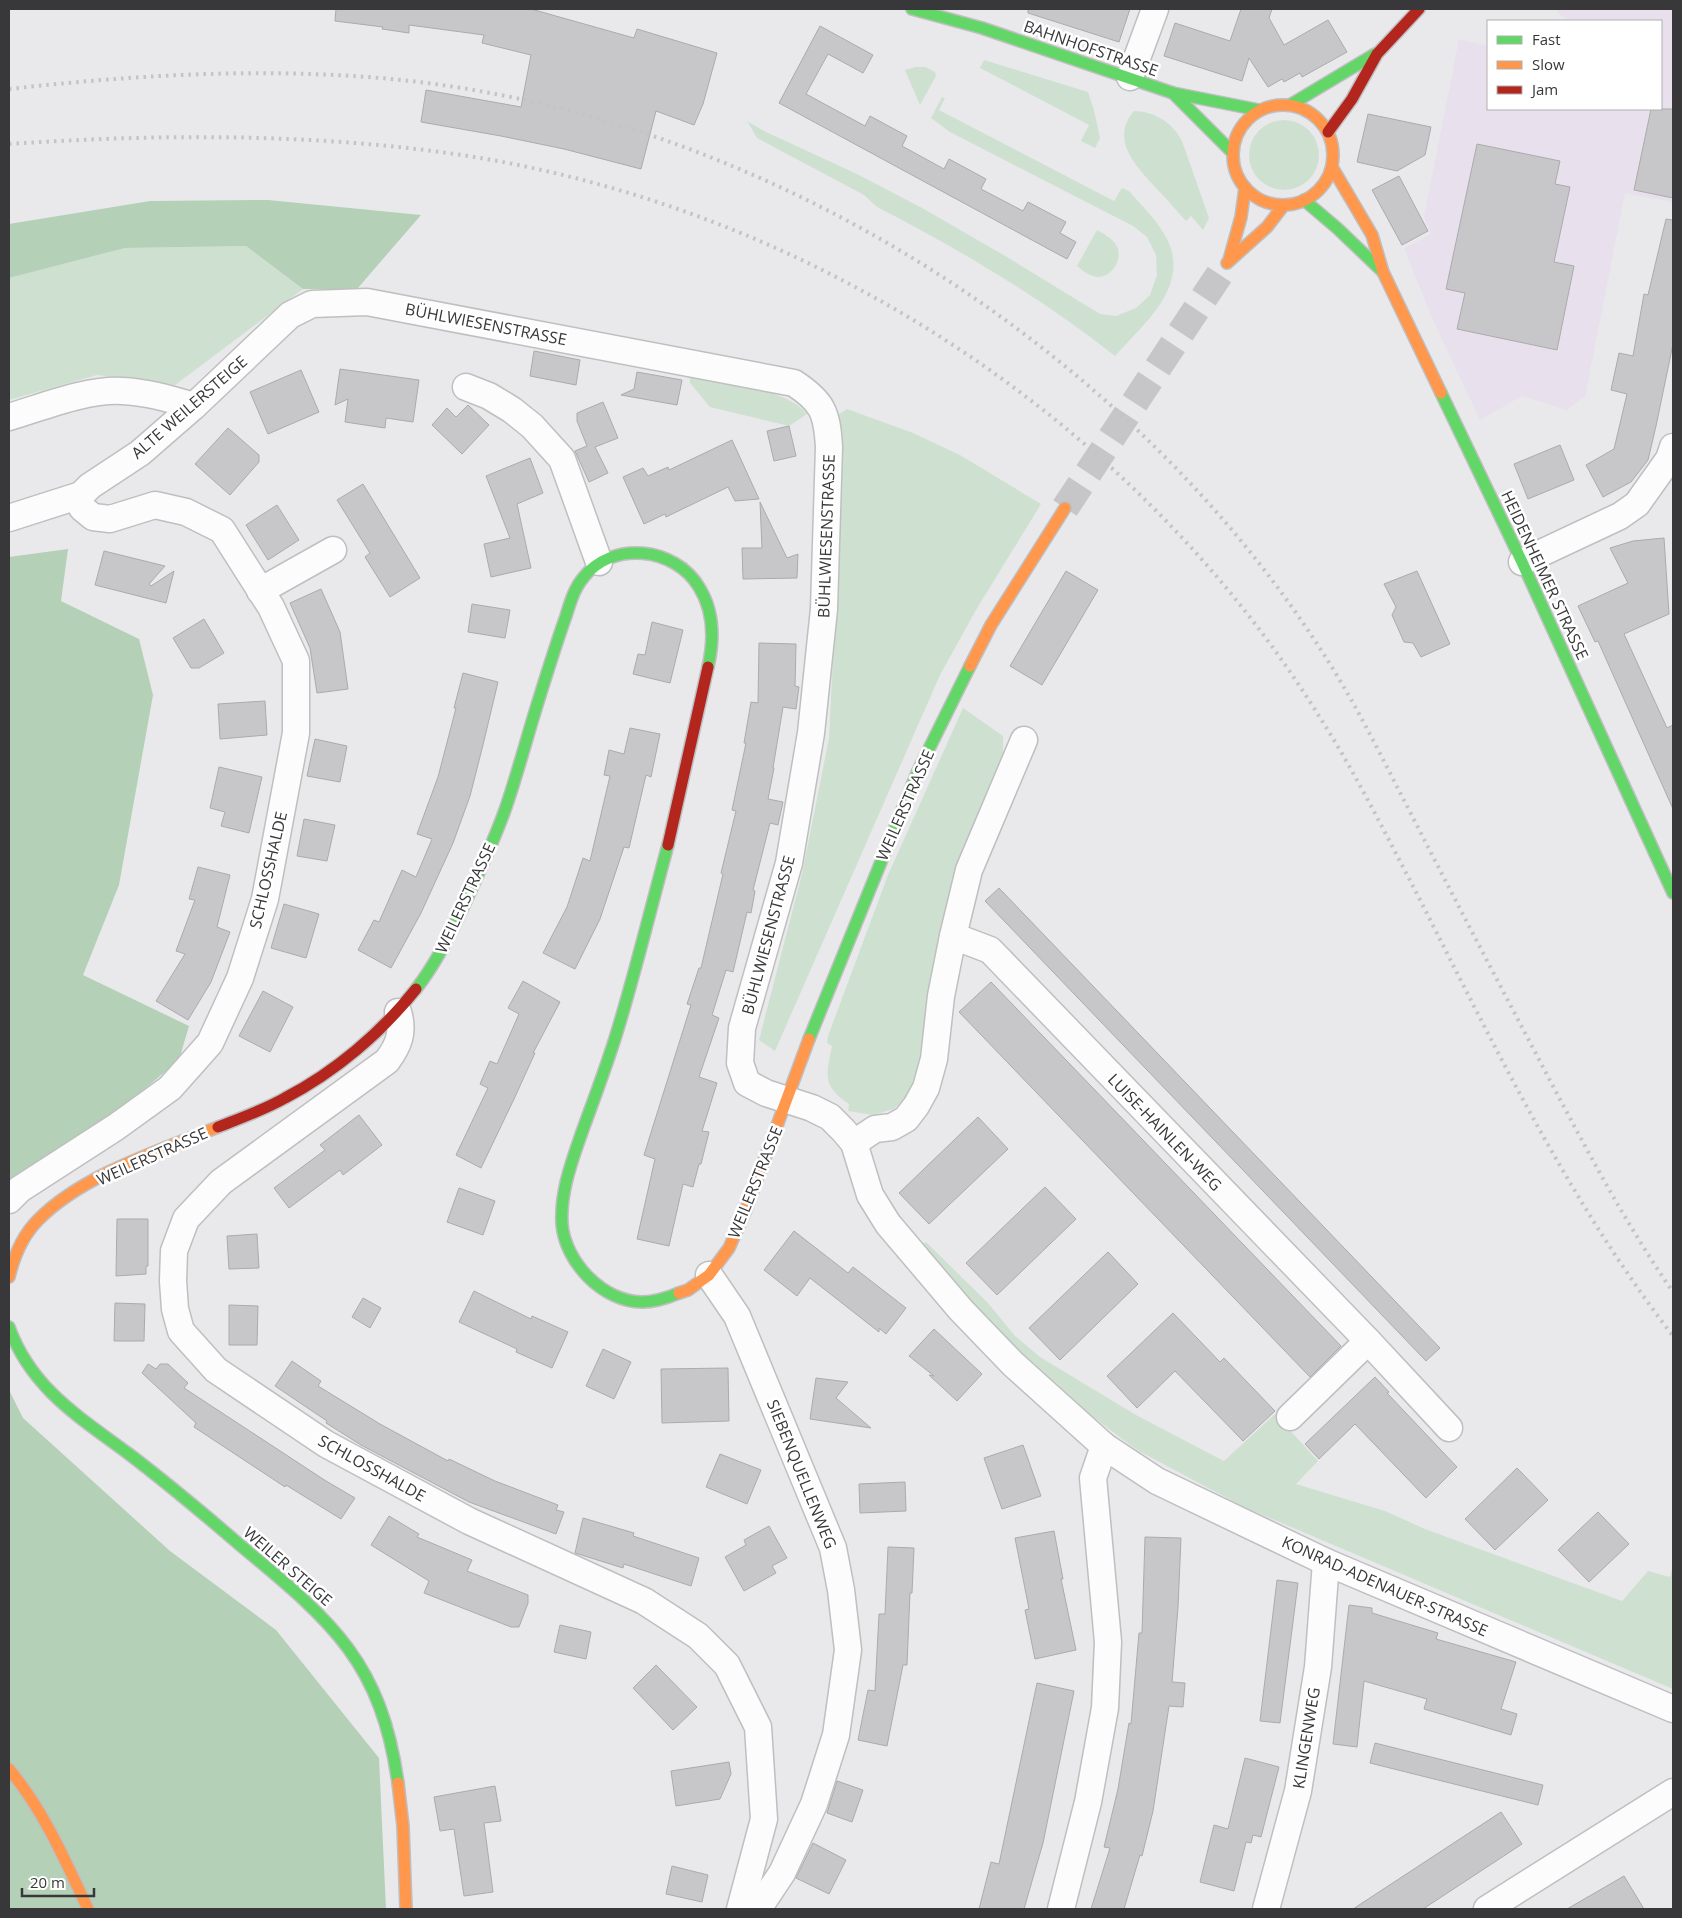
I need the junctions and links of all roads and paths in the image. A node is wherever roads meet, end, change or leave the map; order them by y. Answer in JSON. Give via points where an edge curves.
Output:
{"nodes":[{"id":1,"x":912,"y":9,"type":"edge"},
{"id":2,"x":1155,"y":9,"type":"edge"},
{"id":3,"x":1419,"y":9,"type":"edge"},
{"id":4,"x":1377,"y":54,"type":"junction"},
{"id":5,"x":1130,"y":77,"type":"junction"},
{"id":6,"x":1173,"y":93,"type":"junction"},
{"id":7,"x":1290,"y":105,"type":"junction"},
{"id":8,"x":1260,"y":110,"type":"junction"},
{"id":9,"x":1328,"y":132,"type":"junction"},
{"id":10,"x":1233,"y":153,"type":"junction"},
{"id":11,"x":1332,"y":166,"type":"junction"},
{"id":12,"x":1245,"y":188,"type":"junction"},
{"id":13,"x":1304,"y":200,"type":"junction"},
{"id":14,"x":1284,"y":205,"type":"junction"},
{"id":15,"x":1383,"y":272,"type":"junction"},
{"id":16,"x":367,"y":302,"type":"joint"},
{"id":17,"x":466,"y":387,"type":"dead end"},
{"id":18,"x":194,"y":406,"type":"junction"},
{"id":19,"x":9,"y":417,"type":"edge"},
{"id":20,"x":1673,"y":447,"type":"edge"},
{"id":21,"x":81,"y":495,"type":"junction"},
{"id":22,"x":1065,"y":508,"type":"tunnel mouth"},
{"id":23,"x":9,"y":518,"type":"edge"},
{"id":24,"x":334,"y":550,"type":"dead end"},
{"id":25,"x":599,"y":562,"type":"junction"},
{"id":26,"x":1522,"y":562,"type":"junction"},
{"id":27,"x":260,"y":591,"type":"junction"},
{"id":28,"x":1024,"y":740,"type":"dead end"},
{"id":29,"x":1673,"y":893,"type":"edge"},
{"id":30,"x":953,"y":936,"type":"junction"},
{"id":31,"x":398,"y":1012,"type":"junction"},
{"id":32,"x":787,"y":1101,"type":"junction"},
{"id":33,"x":854,"y":1143,"type":"junction"},
{"id":34,"x":9,"y":1200,"type":"edge"},
{"id":35,"x":10,"y":1269,"type":"edge"},
{"id":36,"x":709,"y":1275,"type":"junction"},
{"id":37,"x":9,"y":1327,"type":"edge"},
{"id":38,"x":1368,"y":1341,"type":"junction"},
{"id":39,"x":1290,"y":1417,"type":"dead end"},
{"id":40,"x":1449,"y":1428,"type":"dead end"},
{"id":41,"x":1104,"y":1446,"type":"junction"},
{"id":42,"x":1326,"y":1562,"type":"junction"},
{"id":43,"x":1673,"y":1709,"type":"edge"},
{"id":44,"x":9,"y":1769,"type":"edge"},
{"id":45,"x":1673,"y":1792,"type":"edge"},
{"id":46,"x":88,"y":1909,"type":"edge"},
{"id":47,"x":406,"y":1909,"type":"edge"},
{"id":48,"x":740,"y":1909,"type":"edge"},
{"id":49,"x":758,"y":1909,"type":"edge"},
{"id":50,"x":1061,"y":1909,"type":"edge"},
{"id":51,"x":1266,"y":1909,"type":"edge"},
{"id":52,"x":1487,"y":1909,"type":"edge"}],
"edges":[{"from":1,"to":5,"type":"street","name":"BAHNHOFSTRASSE","via":[[982,28]]},
{"from":2,"to":5,"type":"street"},
{"from":3,"to":4,"type":"street"},
{"from":4,"to":7,"type":"street"},
{"from":4,"to":9,"type":"street","via":[[1352,99]]},
{"from":5,"to":6,"type":"street","name":"BAHNHOFSTRASSE"},
{"from":6,"to":8,"type":"street","name":"BAHNHOFSTRASSE"},
{"from":6,"to":10,"type":"street","name":"BAHNHOFSTRASSE"},
{"from":7,"to":8,"type":"street"},
{"from":7,"to":9,"type":"street","via":[[1312,114]]},
{"from":8,"to":10,"type":"street","via":[[1240,128]]},
{"from":9,"to":11,"type":"street","via":[[1333,149]]},
{"from":10,"to":12,"type":"street","via":[[1236,172]]},
{"from":11,"to":13,"type":"street","via":[[1317,192]]},
{"from":11,"to":15,"type":"street","name":"HEIDENHEIMER STRASSE","via":[[1372,235]]},
{"from":12,"to":14,"type":"street","via":[[1263,201]]},
{"from":12,"to":14,"type":"street","via":[[1241,217],[1228,262],[1267,227]]},
{"from":13,"to":14,"type":"street"},
{"from":13,"to":15,"type":"street","name":"HEIDENHEIMER STRASSE"},
{"from":15,"to":26,"type":"street","name":"HEIDENHEIMER STRASSE"},
{"from":16,"to":18,"type":"street","name":"ALTE WEILERSTEIGE","via":[[312,304],[290,314]]},
{"from":16,"to":32,"type":"street","name":"BÜHLWIESENSTRASSE","via":[[794,383],[812,395],[822,410],[828,426],[829,447],[825,600],[811,733],[789,863],[742,1028],[740,1063],[747,1083]]},
{"from":17,"to":25,"type":"street","via":[[512,410],[532,426],[562,459]]},
{"from":18,"to":19,"type":"street","via":[[155,394],[120,390],[83,395]]},
{"from":18,"to":21,"type":"street","name":"ALTE WEILERSTEIGE","via":[[140,453]]},
{"from":20,"to":26,"type":"street","via":[[1669,459],[1637,504],[1620,516]]},
{"from":21,"to":23,"type":"street","name":"ALTE WEILERSTEIGE"},
{"from":21,"to":27,"type":"street","name":"SCHLOSSHALDE","via":[[82,508],[93,517],[110,519],[155,506],[186,512],[222,530]]},
{"from":22,"to":32,"type":"street","name":"WEILERSTRASSE","via":[[991,625],[918,771],[845,948]]},
{"from":24,"to":27,"type":"street"},
{"from":25,"to":31,"type":"street","name":"WEILERSTRASSE","via":[[584,576],[569,605],[510,794],[484,862],[450,936],[422,982]]},
{"from":25,"to":36,"type":"street","name":"WEILERSTRASSE","via":[[619,554],[645,553],[668,560],[687,572],[702,590],[713,630],[674,822],[617,1032],[569,1169],[562,1225],[568,1248],[582,1271],[599,1288],[616,1297],[641,1302],[664,1299],[688,1290]]},
{"from":26,"to":29,"type":"street","name":"HEIDENHEIMER STRASSE"},
{"from":27,"to":34,"type":"street","name":"SCHLOSSHALDE","via":[[296,661],[296,733],[266,899],[240,978],[210,1043],[170,1088],[20,1189]]},
{"from":28,"to":30,"type":"street","via":[[969,870]]},
{"from":30,"to":33,"type":"street","via":[[941,996],[934,1058],[926,1088],[906,1119],[892,1127],[875,1129]]},
{"from":30,"to":38,"type":"street","name":"LUISE-HAINLEN-WEG","via":[[990,950]]},
{"from":31,"to":35,"type":"street","name":"WEILERSTRASSE","via":[[326,1074],[282,1100],[101,1176],[57,1203],[28,1232]]},
{"from":31,"to":48,"type":"street","name":"SCHLOSSHALDE","via":[[402,1034],[387,1061],[220,1182],[186,1219],[174,1251],[175,1309],[181,1331],[216,1370],[326,1444],[469,1521],[644,1601],[698,1636],[726,1665],[758,1727],[764,1819]]},
{"from":32,"to":33,"type":"street","name":"KONRAD-ADENAUER-STRASSE","via":[[830,1117]]},
{"from":32,"to":36,"type":"street","name":"WEILERSTRASSE","via":[[729,1248]]},
{"from":33,"to":41,"type":"street","name":"KONRAD-ADENAUER-STRASSE","via":[[870,1195],[888,1224],[961,1310],[1013,1364]]},
{"from":36,"to":49,"type":"street","name":"SIEBENQUELLENWEG","via":[[737,1316],[833,1548],[848,1650],[836,1736],[814,1804],[782,1873]]},
{"from":37,"to":47,"type":"street","name":"WEILER STEIGE","via":[[13,1344],[40,1382],[288,1586],[323,1617],[351,1650],[374,1690],[389,1737],[402,1817]]},
{"from":38,"to":39,"type":"street"},
{"from":38,"to":40,"type":"street","name":"LUISE-HAINLEN-WEG"},
{"from":41,"to":42,"type":"street","name":"KONRAD-ADENAUER-STRASSE","via":[[1157,1481]]},
{"from":41,"to":50,"type":"street","via":[[1093,1478],[1108,1642],[1105,1708],[1088,1802]]},
{"from":42,"to":43,"type":"street","name":"KONRAD-ADENAUER-STRASSE"},
{"from":42,"to":51,"type":"street","name":"KLINGENWEG","via":[[1318,1668],[1298,1791]]},
{"from":44,"to":46,"type":"street","via":[[42,1814]]},
{"from":45,"to":52,"type":"street"}]}
